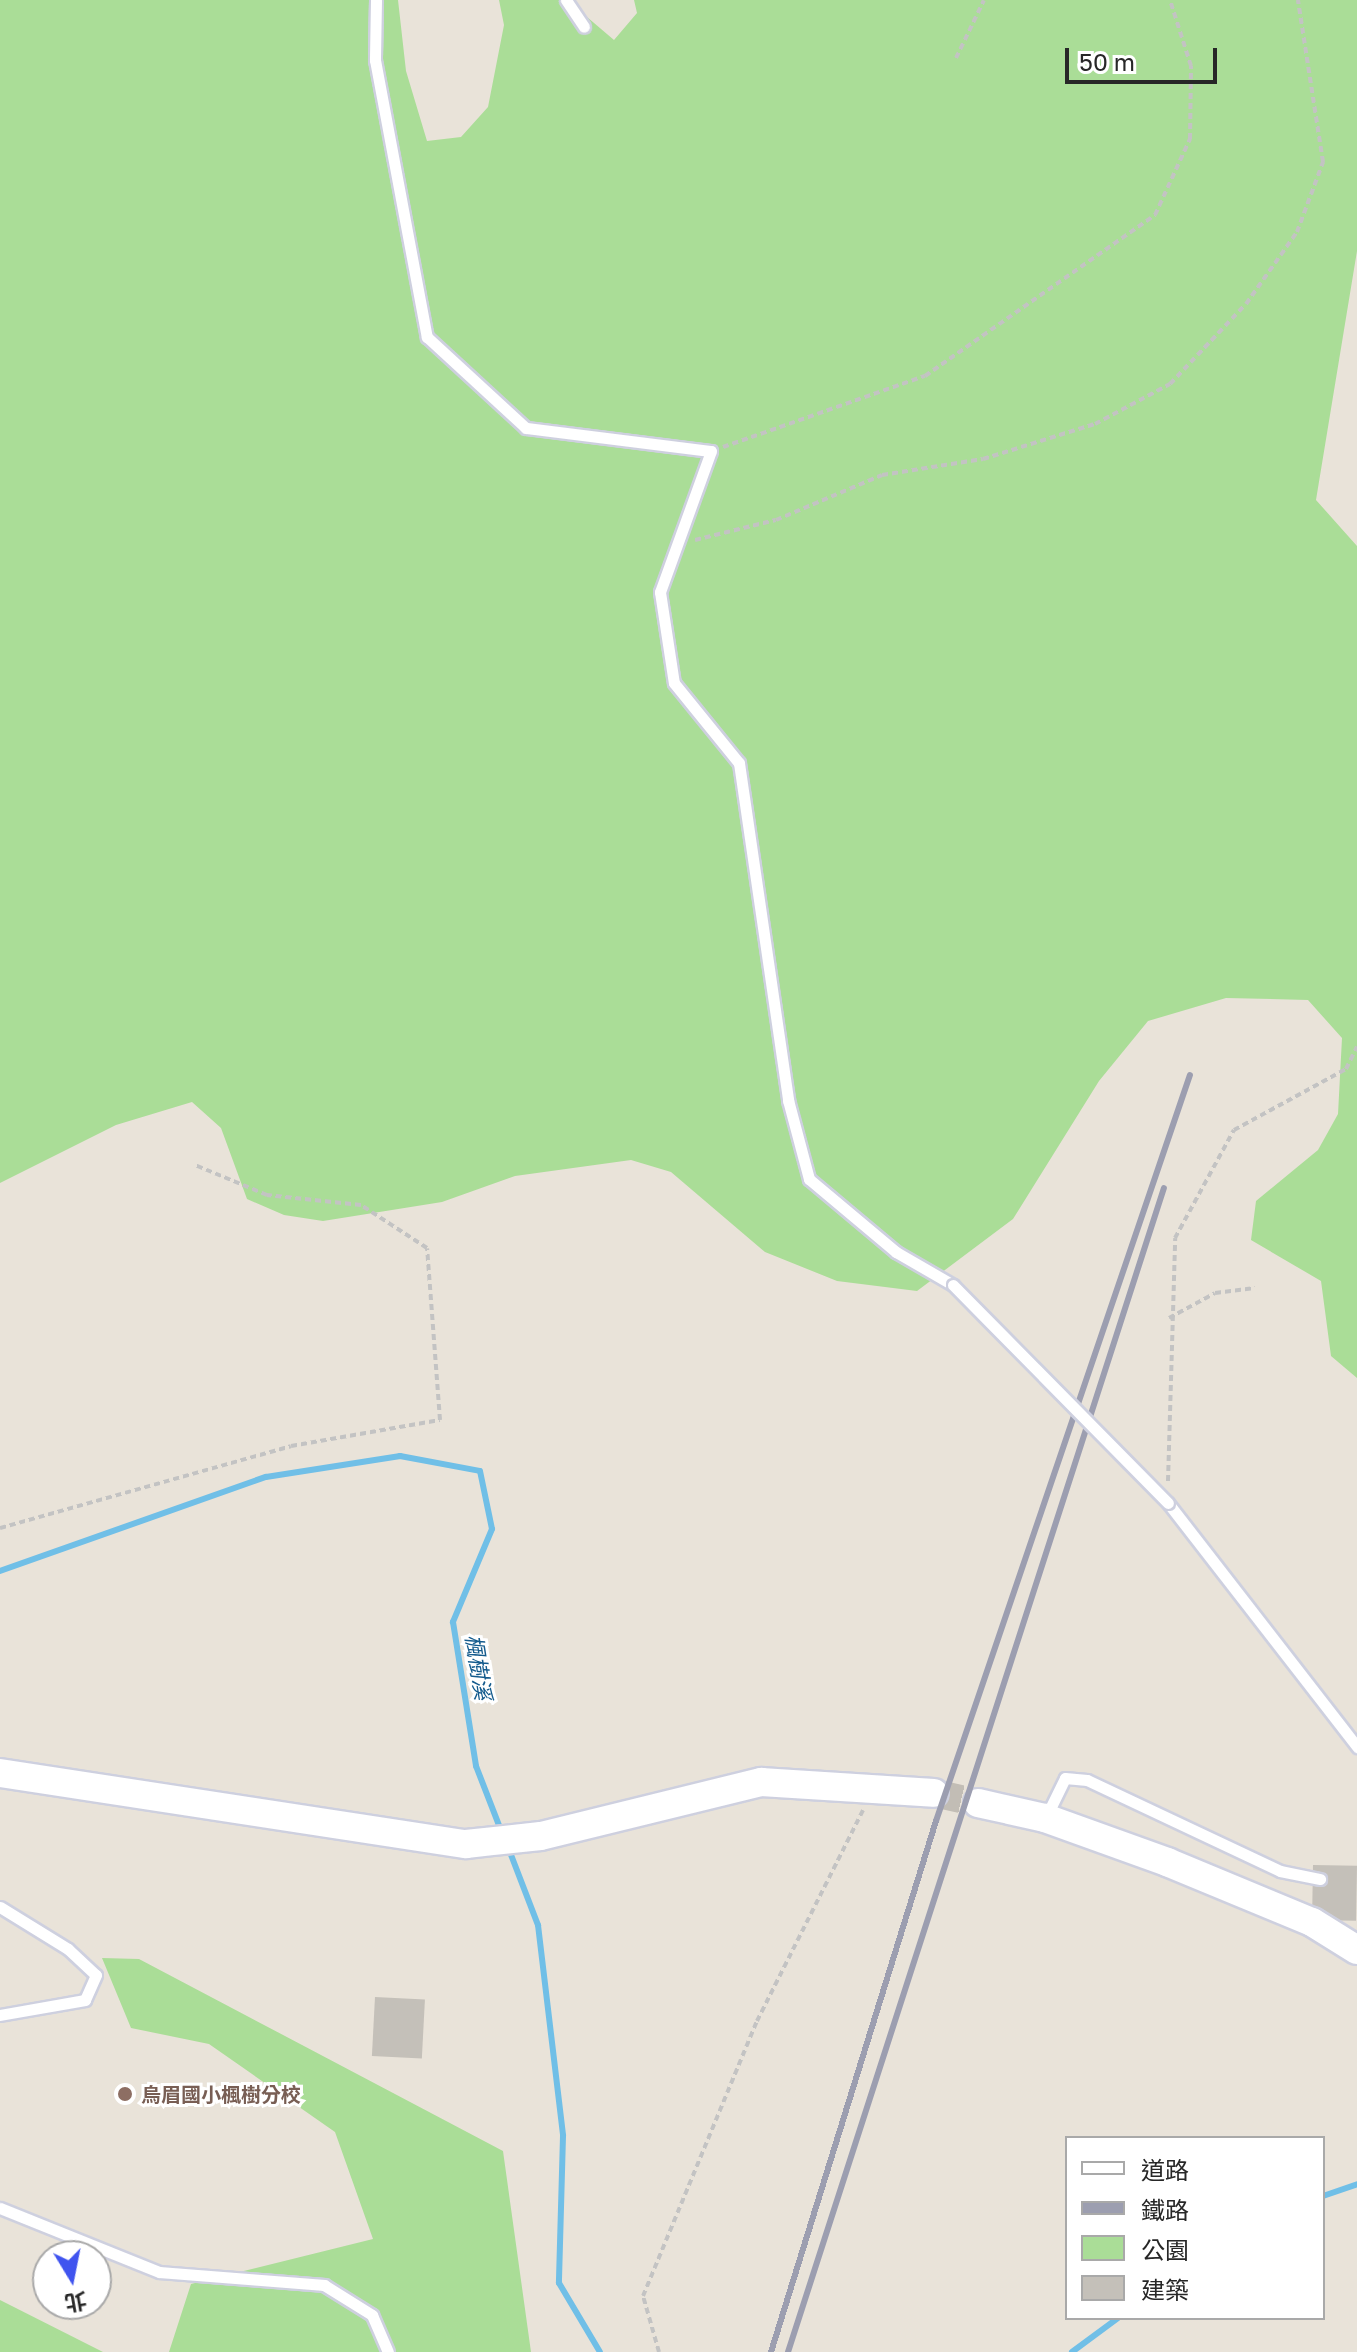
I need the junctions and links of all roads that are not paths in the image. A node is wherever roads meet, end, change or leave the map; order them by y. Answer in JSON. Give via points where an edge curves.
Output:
{"nodes":[{"id":1,"x":376,"y":0,"type":"edge"},
{"id":2,"x":566,"y":0,"type":"edge"},
{"id":3,"x":584,"y":27,"type":"dead end"},
{"id":4,"x":1357,"y":1747,"type":"edge"},
{"id":5,"x":0,"y":1773,"type":"edge"},
{"id":6,"x":934,"y":1793,"type":"tunnel mouth"},
{"id":7,"x":978,"y":1803,"type":"tunnel mouth"},
{"id":8,"x":1045,"y":1818,"type":"junction"},
{"id":9,"x":1320,"y":1879,"type":"dead end"},
{"id":10,"x":0,"y":1907,"type":"edge"},
{"id":11,"x":1357,"y":1950,"type":"edge"},
{"id":12,"x":0,"y":2015,"type":"edge"},
{"id":13,"x":0,"y":2208,"type":"edge"},
{"id":14,"x":388,"y":2352,"type":"edge"}],
"edges":[{"from":1,"to":4,"type":"lane","bridge":true,"via":[[375,60],[427,337],[526,428],[711,451],[660,592],[674,683],[739,763],[788,1100],[809,1179],[896,1252],[953,1285],[1168,1503]]},
{"from":2,"to":3,"type":"lane"},
{"from":5,"to":6,"type":"street","via":[[466,1844],[541,1836],[761,1782]]},
{"from":7,"to":8,"type":"street"},
{"from":8,"to":9,"type":"lane","via":[[1065,1778],[1087,1780],[1280,1871]]},
{"from":8,"to":11,"type":"street","via":[[1312,1922]]},
{"from":10,"to":12,"type":"lane","via":[[68,1949],[96,1975],[85,2000]]},
{"from":13,"to":14,"type":"lane","via":[[159,2272],[324,2285],[372,2315]]}]}
